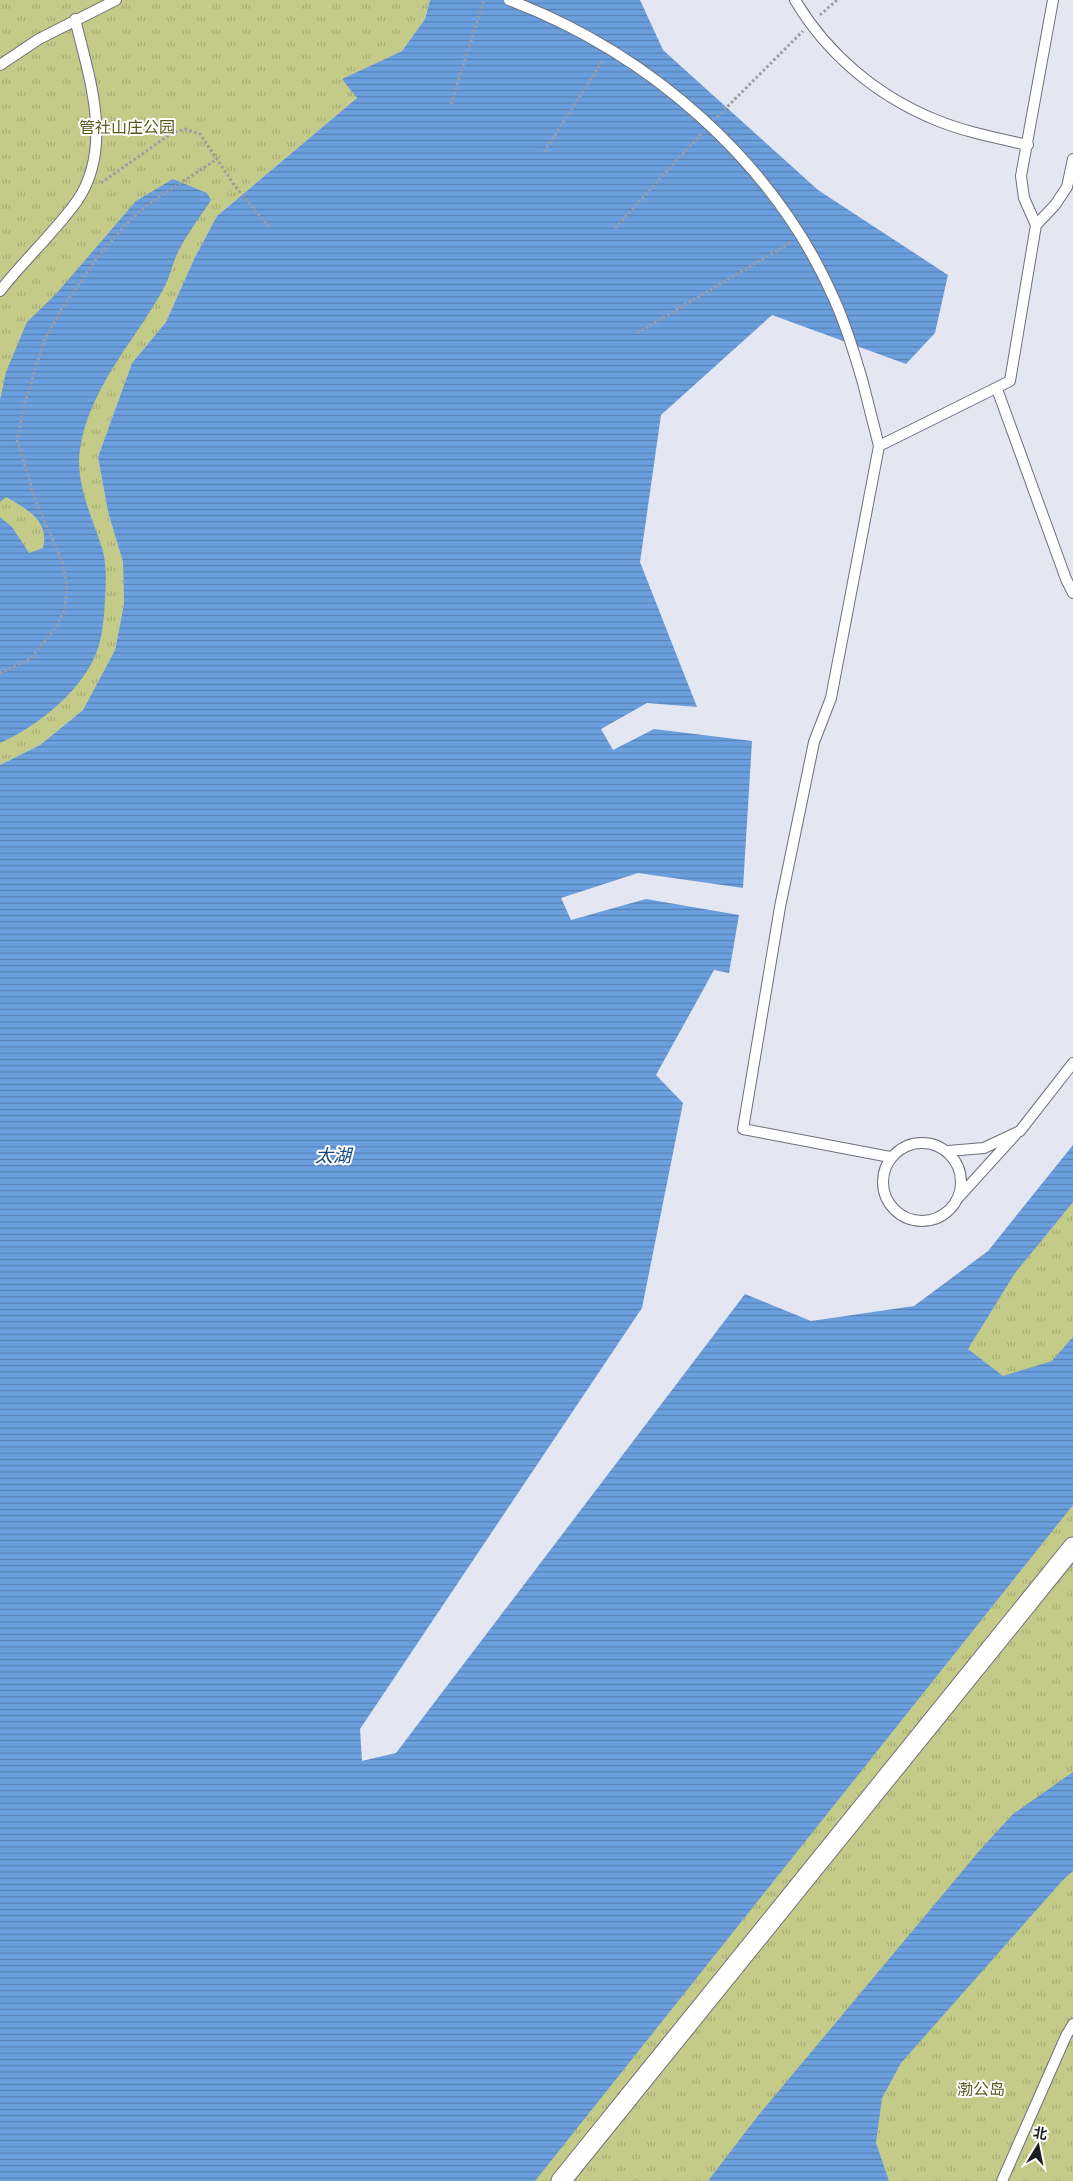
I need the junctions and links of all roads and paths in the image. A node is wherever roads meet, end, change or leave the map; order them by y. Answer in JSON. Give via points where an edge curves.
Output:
{"nodes":[{"id":1,"x":116,"y":0,"type":"edge"},
{"id":2,"x":484,"y":0,"type":"edge"},
{"id":3,"x":509,"y":0,"type":"edge"},
{"id":4,"x":795,"y":0,"type":"edge"},
{"id":5,"x":837,"y":0,"type":"edge"},
{"id":6,"x":1054,"y":0,"type":"edge"},
{"id":7,"x":75,"y":19,"type":"junction"},
{"id":8,"x":810,"y":25,"type":"junction"},
{"id":9,"x":610,"y":50,"type":"junction"},
{"id":10,"x":0,"y":65,"type":"edge"},
{"id":11,"x":451,"y":104,"type":"dead end"},
{"id":12,"x":710,"y":124,"type":"junction"},
{"id":13,"x":1028,"y":145,"type":"junction"},
{"id":14,"x":544,"y":152,"type":"dead end"},
{"id":15,"x":1073,"y":158,"type":"edge"},
{"id":16,"x":217,"y":159,"type":"junction"},
{"id":17,"x":78,"y":199,"type":"junction"},
{"id":18,"x":1036,"y":225,"type":"junction"},
{"id":19,"x":268,"y":227,"type":"dead end"},
{"id":20,"x":615,"y":228,"type":"dead end"},
{"id":21,"x":801,"y":237,"type":"junction"},
{"id":22,"x":0,"y":291,"type":"edge"},
{"id":23,"x":638,"y":333,"type":"dead end"},
{"id":24,"x":997,"y":390,"type":"junction"},
{"id":25,"x":879,"y":446,"type":"junction"},
{"id":26,"x":1073,"y":593,"type":"edge"},
{"id":27,"x":0,"y":673,"type":"edge"},
{"id":28,"x":1073,"y":1063,"type":"edge"},
{"id":29,"x":1020,"y":1131,"type":"junction"},
{"id":30,"x":948,"y":1151,"type":"junction"},
{"id":31,"x":890,"y":1157,"type":"junction"},
{"id":32,"x":958,"y":1198,"type":"junction"},
{"id":33,"x":1073,"y":1547,"type":"edge"},
{"id":34,"x":1073,"y":2024,"type":"edge"},
{"id":35,"x":561,"y":2181,"type":"edge"},
{"id":36,"x":1002,"y":2181,"type":"edge"}],
"edges":[{"from":1,"to":7,"type":"lane"},
{"from":2,"to":11,"type":"path"},
{"from":3,"to":9,"type":"lane","bridge":true,"via":[[538,11]]},
{"from":4,"to":8,"type":"lane"},
{"from":5,"to":8,"type":"path"},
{"from":6,"to":13,"type":"lane"},
{"from":7,"to":10,"type":"lane","via":[[39,38]]},
{"from":7,"to":17,"type":"lane","via":[[95,103],[95,160]]},
{"from":8,"to":12,"type":"path"},
{"from":8,"to":13,"type":"lane","via":[[844,62],[902,103],[944,123]]},
{"from":9,"to":12,"type":"lane","bridge":true,"via":[[678,97]]},
{"from":9,"to":14,"type":"path"},
{"from":12,"to":20,"type":"path"},
{"from":12,"to":21,"type":"lane","bridge":true,"via":[[759,177],[788,214]]},
{"from":13,"to":18,"type":"lane","via":[[1022,176],[1024,198]]},
{"from":15,"to":18,"type":"lane","via":[[1067,187]]},
{"from":16,"to":17,"type":"path","via":[[200,134],[185,129],[172,132]]},
{"from":16,"to":19,"type":"path"},
{"from":16,"to":27,"type":"path","via":[[146,205],[124,225],[62,308],[44,341],[17,440],[36,502],[62,561],[67,585],[65,610],[54,630],[30,659]]},
{"from":17,"to":22,"type":"lane"},
{"from":18,"to":24,"type":"lane","via":[[1010,381]]},
{"from":21,"to":23,"type":"path"},
{"from":21,"to":25,"type":"lane","bridge":true,"via":[[835,299],[848,331]]},
{"from":24,"to":25,"type":"lane"},
{"from":24,"to":26,"type":"lane"},
{"from":25,"to":31,"type":"lane","via":[[831,698],[814,742],[780,907],[743,1130]]},
{"from":28,"to":29,"type":"lane"},
{"from":29,"to":30,"type":"lane","via":[[984,1148]]},
{"from":29,"to":32,"type":"lane"},
{"from":30,"to":31,"type":"lane","via":[[924,1143],[911,1144]]},
{"from":30,"to":32,"type":"lane","via":[[961,1177]]},
{"from":31,"to":32,"type":"lane","via":[[884,1171],[884,1192],[890,1204],[903,1216],[929,1220],[942,1216]]},
{"from":33,"to":35,"type":"street"},
{"from":34,"to":36,"type":"lane"}]}
